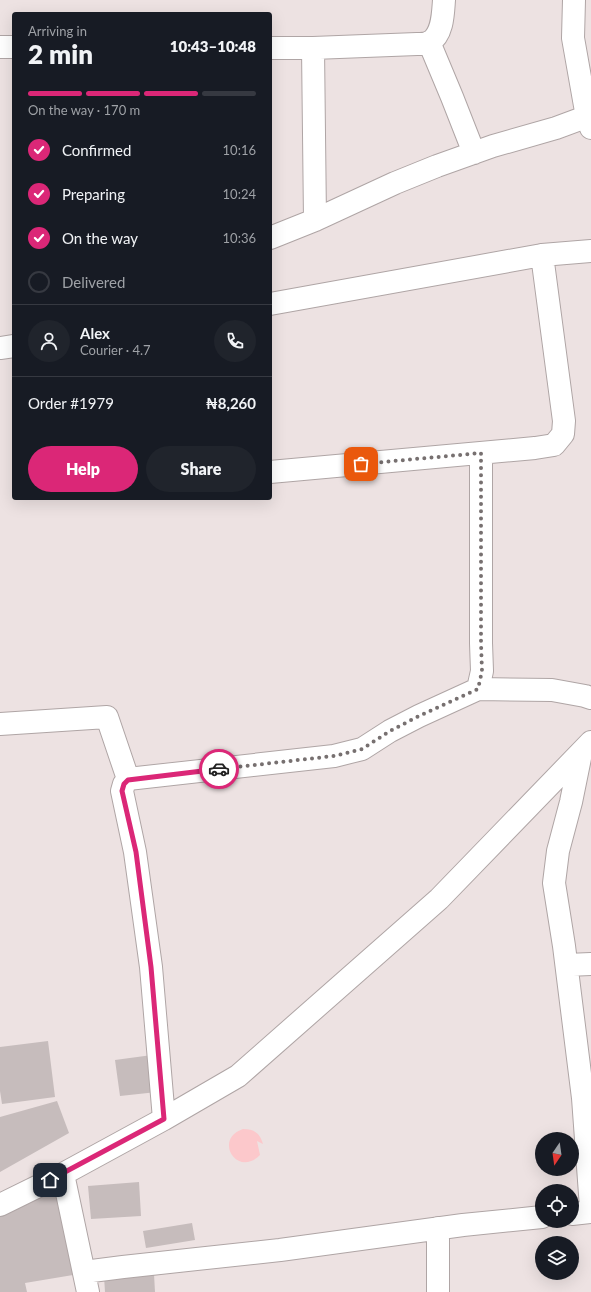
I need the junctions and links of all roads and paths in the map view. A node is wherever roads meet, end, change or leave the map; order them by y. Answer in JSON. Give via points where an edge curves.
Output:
{"nodes":[{"id":1,"x":444,"y":0,"type":"edge"},
{"id":2,"x":574,"y":0,"type":"edge"},
{"id":3,"x":429,"y":42,"type":"junction"},
{"id":4,"x":0,"y":47,"type":"edge"},
{"id":5,"x":12,"y":47,"type":"edge"},
{"id":6,"x":272,"y":48,"type":"edge"},
{"id":7,"x":313,"y":48,"type":"junction"},
{"id":8,"x":590,"y":120,"type":"edge"},
{"id":9,"x":474,"y":153,"type":"junction"},
{"id":10,"x":314,"y":220,"type":"junction"},
{"id":11,"x":272,"y":237,"type":"edge"},
{"id":12,"x":591,"y":251,"type":"edge"},
{"id":13,"x":542,"y":255,"type":"junction"},
{"id":14,"x":272,"y":304,"type":"edge"},
{"id":15,"x":12,"y":346,"type":"edge"},
{"id":16,"x":0,"y":348,"type":"edge"},
{"id":17,"x":481,"y":453,"type":"junction"},
{"id":18,"x":272,"y":472,"type":"edge"},
{"id":19,"x":478,"y":689,"type":"junction"},
{"id":20,"x":591,"y":698,"type":"edge"},
{"id":21,"x":0,"y":724,"type":"edge"},
{"id":22,"x":586,"y":747,"type":"edge"},
{"id":23,"x":128,"y":780,"type":"junction"},
{"id":24,"x":591,"y":964,"type":"edge"},
{"id":25,"x":567,"y":965,"type":"junction"},
{"id":26,"x":164,"y":1119,"type":"junction"},
{"id":27,"x":63,"y":1174,"type":"junction"},
{"id":28,"x":0,"y":1205,"type":"edge"},
{"id":29,"x":591,"y":1208,"type":"edge"},
{"id":30,"x":591,"y":1212,"type":"edge"},
{"id":31,"x":579,"y":1213,"type":"edge"},
{"id":32,"x":535,"y":1218,"type":"edge"},
{"id":33,"x":438,"y":1228,"type":"junction"},
{"id":34,"x":86,"y":1282,"type":"edge"},
{"id":35,"x":438,"y":1292,"type":"edge"}],
"edges":[{"from":1,"to":3,"type":"street","via":[[439,31]]},
{"from":2,"to":8,"type":"street","via":[[573,38]]},
{"from":3,"to":7,"type":"street"},
{"from":3,"to":9,"type":"street"},
{"from":4,"to":5,"type":"street"},
{"from":6,"to":7,"type":"street"},
{"from":7,"to":10,"type":"street"},
{"from":8,"to":9,"type":"street"},
{"from":9,"to":10,"type":"street","via":[[395,183]]},
{"from":10,"to":11,"type":"street"},
{"from":12,"to":13,"type":"street"},
{"from":13,"to":14,"type":"street"},
{"from":13,"to":17,"type":"street","via":[[564,421],[563,434],[554,445]]},
{"from":15,"to":16,"type":"street"},
{"from":17,"to":18,"type":"street"},
{"from":17,"to":19,"type":"street","via":[[482,671]]},
{"from":19,"to":20,"type":"street","via":[[552,690]]},
{"from":19,"to":23,"type":"street","via":[[419,716],[362,749],[334,756]]},
{"from":21,"to":23,"type":"street","via":[[107,717]]},
{"from":22,"to":25,"type":"street","via":[[558,852],[554,883]]},
{"from":22,"to":26,"type":"street","via":[[439,899],[238,1076]]},
{"from":23,"to":26,"type":"street","via":[[122,791],[136,852],[151,967]]},
{"from":24,"to":25,"type":"street"},
{"from":25,"to":29,"type":"street","via":[[583,1098]]},
{"from":26,"to":27,"type":"street"},
{"from":27,"to":28,"type":"street"},
{"from":27,"to":34,"type":"street"},
{"from":30,"to":31,"type":"street"},
{"from":32,"to":33,"type":"street"},
{"from":33,"to":34,"type":"street","via":[[280,1250],[131,1266]]},
{"from":33,"to":35,"type":"street"}]}
